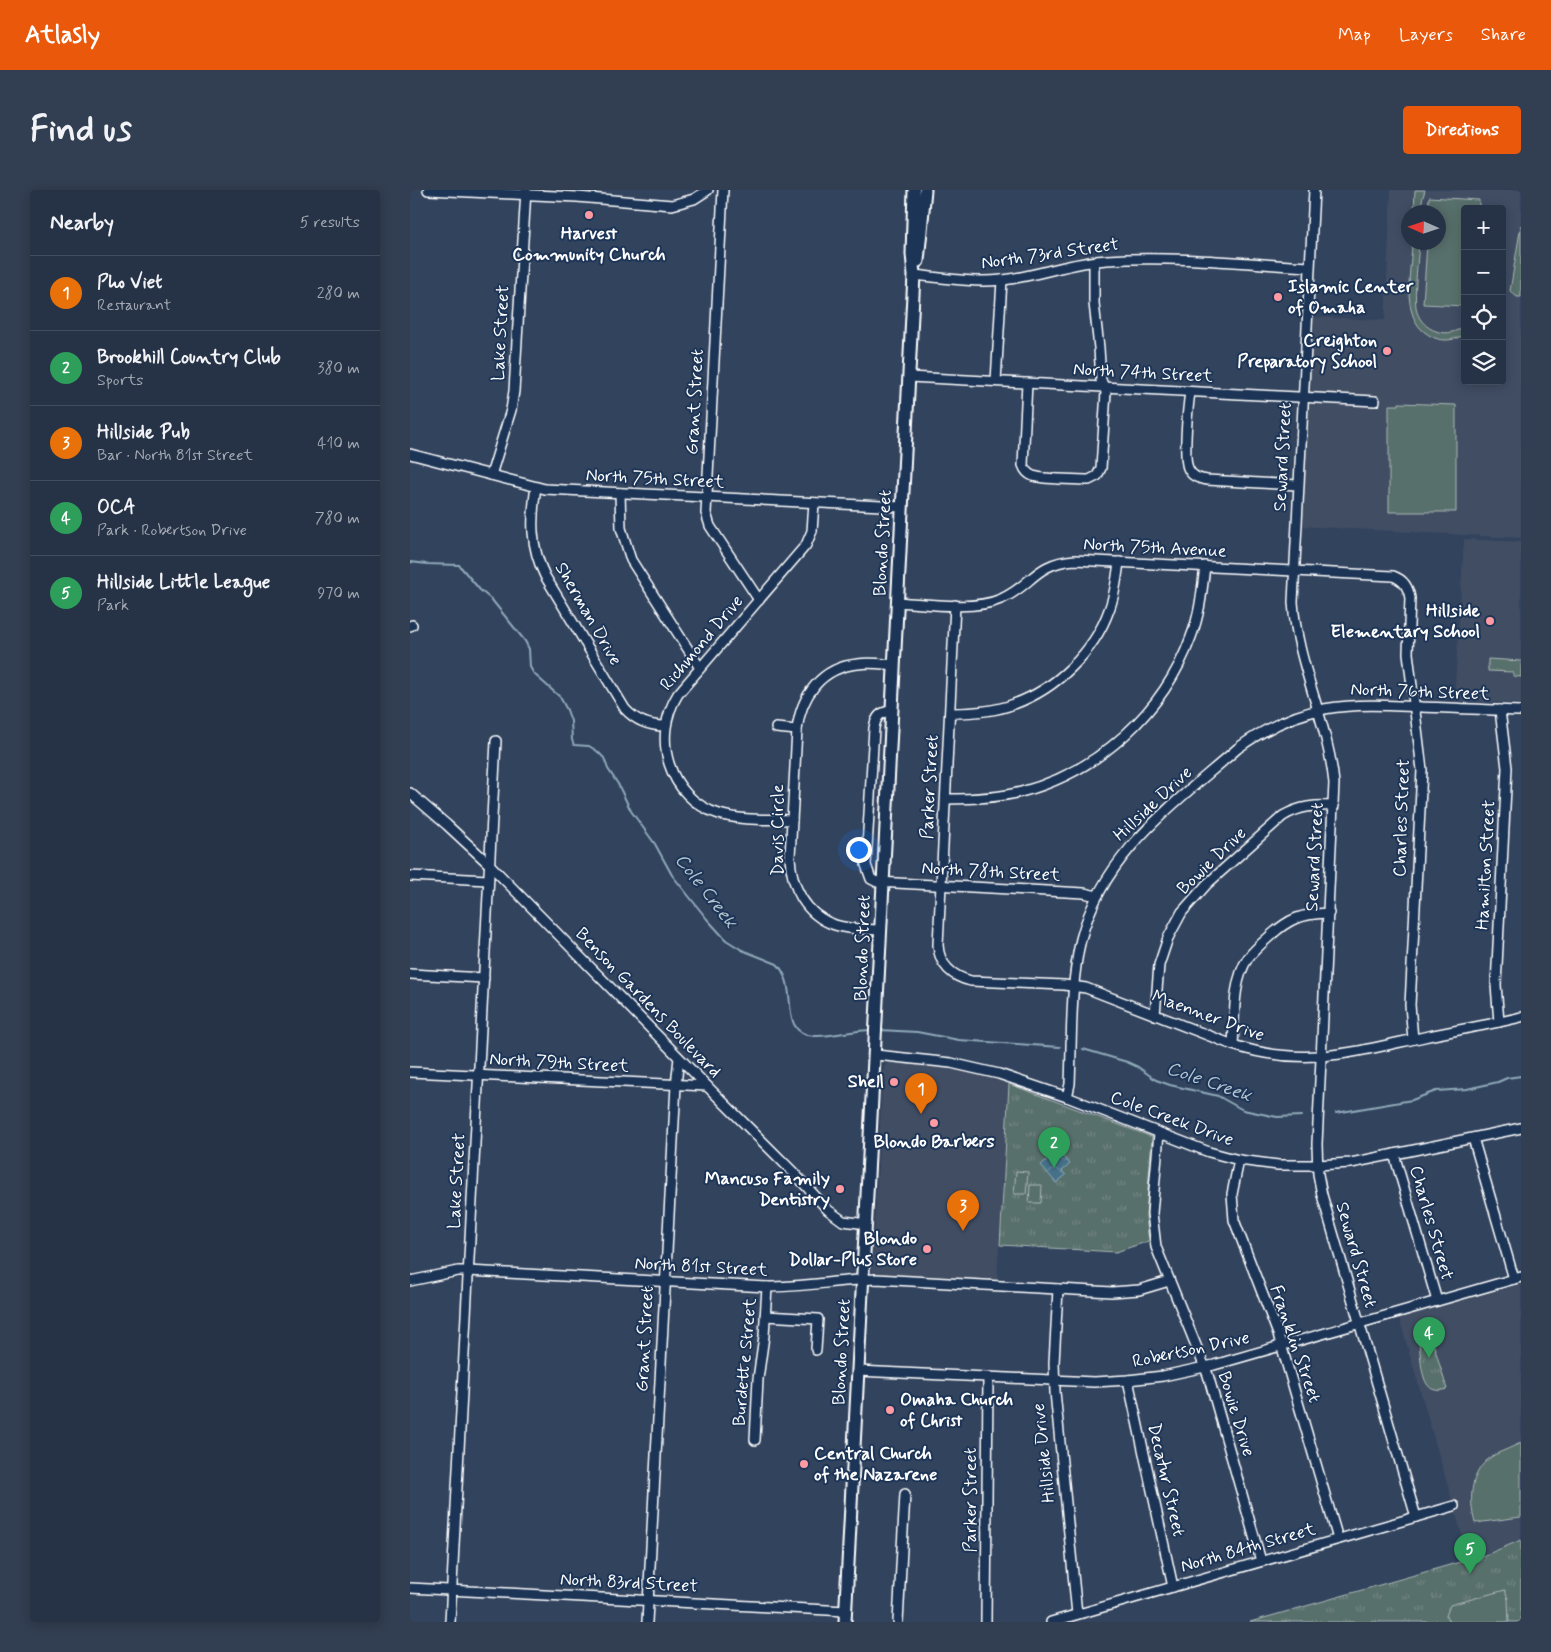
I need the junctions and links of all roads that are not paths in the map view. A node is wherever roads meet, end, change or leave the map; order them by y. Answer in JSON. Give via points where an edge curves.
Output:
{"nodes":[{"id":1,"x":428,"y":190,"type":"edge"},
{"id":2,"x":708,"y":190,"type":"edge"},
{"id":3,"x":723,"y":190,"type":"edge"},
{"id":4,"x":914,"y":190,"type":"edge"},
{"id":5,"x":925,"y":190,"type":"edge"},
{"id":6,"x":1314,"y":190,"type":"edge"},
{"id":7,"x":526,"y":193,"type":"edge"},
{"id":8,"x":1094,"y":262,"type":"junction"},
{"id":9,"x":1309,"y":267,"type":"junction"},
{"id":10,"x":914,"y":275,"type":"junction"},
{"id":11,"x":1002,"y":280,"type":"junction"},
{"id":12,"x":909,"y":377,"type":"junction"},
{"id":13,"x":996,"y":381,"type":"junction"},
{"id":14,"x":1027,"y":383,"type":"junction"},
{"id":15,"x":1103,"y":387,"type":"junction"},
{"id":16,"x":1190,"y":392,"type":"junction"},
{"id":17,"x":1302,"y":398,"type":"junction"},
{"id":18,"x":1375,"y":401,"type":"dead end"},
{"id":19,"x":410,"y":454,"type":"edge"},
{"id":20,"x":491,"y":475,"type":"junction"},
{"id":21,"x":1298,"y":485,"type":"junction"},
{"id":22,"x":536,"y":487,"type":"junction"},
{"id":23,"x":620,"y":493,"type":"junction"},
{"id":24,"x":707,"y":497,"type":"junction"},
{"id":25,"x":814,"y":503,"type":"junction"},
{"id":26,"x":902,"y":507,"type":"junction"},
{"id":27,"x":1118,"y":562,"type":"junction"},
{"id":28,"x":1205,"y":566,"type":"junction"},
{"id":29,"x":1293,"y":571,"type":"junction"},
{"id":30,"x":1410,"y":598,"type":"joint"},
{"id":31,"x":759,"y":600,"type":"junction"},
{"id":32,"x":897,"y":602,"type":"junction"},
{"id":33,"x":955,"y":605,"type":"junction"},
{"id":34,"x":894,"y":665,"type":"junction"},
{"id":35,"x":700,"y":668,"type":"junction"},
{"id":36,"x":1414,"y":706,"type":"junction"},
{"id":37,"x":1318,"y":710,"type":"junction"},
{"id":38,"x":1500,"y":710,"type":"junction"},
{"id":39,"x":891,"y":711,"type":"junction"},
{"id":40,"x":1521,"y":711,"type":"edge"},
{"id":41,"x":951,"y":713,"type":"junction"},
{"id":42,"x":666,"y":726,"type":"junction"},
{"id":43,"x":776,"y":728,"type":"dead end"},
{"id":44,"x":796,"y":730,"type":"junction"},
{"id":45,"x":496,"y":741,"type":"dead end"},
{"id":46,"x":410,"y":793,"type":"edge"},
{"id":47,"x":946,"y":799,"type":"junction"},
{"id":48,"x":1334,"y":806,"type":"junction"},
{"id":49,"x":792,"y":820,"type":"junction"},
{"id":50,"x":489,"y":864,"type":"junction"},
{"id":51,"x":410,"y":876,"type":"edge"},
{"id":52,"x":488,"y":880,"type":"junction"},
{"id":53,"x":882,"y":882,"type":"junction"},
{"id":54,"x":941,"y":885,"type":"junction"},
{"id":55,"x":1098,"y":896,"type":"junction"},
{"id":56,"x":1329,"y":913,"type":"junction"},
{"id":57,"x":882,"y":930,"type":"junction"},
{"id":58,"x":410,"y":974,"type":"edge"},
{"id":59,"x":484,"y":978,"type":"junction"},
{"id":60,"x":974,"y":981,"type":"joint"},
{"id":61,"x":1075,"y":986,"type":"junction"},
{"id":62,"x":1155,"y":1015,"type":"junction"},
{"id":63,"x":1521,"y":1017,"type":"edge"},
{"id":64,"x":1499,"y":1022,"type":"junction"},
{"id":65,"x":1414,"y":1039,"type":"junction"},
{"id":66,"x":1233,"y":1045,"type":"junction"},
{"id":67,"x":876,"y":1050,"type":"junction"},
{"id":68,"x":1321,"y":1056,"type":"junction"},
{"id":69,"x":679,"y":1058,"type":"junction"},
{"id":70,"x":410,"y":1072,"type":"edge"},
{"id":71,"x":478,"y":1075,"type":"junction"},
{"id":72,"x":676,"y":1085,"type":"junction"},
{"id":73,"x":706,"y":1086,"type":"junction"},
{"id":74,"x":1067,"y":1097,"type":"junction"},
{"id":75,"x":1521,"y":1128,"type":"edge"},
{"id":76,"x":1159,"y":1134,"type":"junction"},
{"id":77,"x":1473,"y":1138,"type":"junction"},
{"id":78,"x":1394,"y":1154,"type":"junction"},
{"id":79,"x":1238,"y":1160,"type":"junction"},
{"id":80,"x":1318,"y":1165,"type":"junction"},
{"id":81,"x":866,"y":1224,"type":"junction"},
{"id":82,"x":468,"y":1271,"type":"junction"},
{"id":83,"x":1517,"y":1278,"type":"edge"},
{"id":84,"x":864,"y":1280,"type":"junction"},
{"id":85,"x":410,"y":1281,"type":"edge"},
{"id":86,"x":665,"y":1281,"type":"junction"},
{"id":87,"x":1169,"y":1281,"type":"junction"},
{"id":88,"x":768,"y":1286,"type":"junction"},
{"id":89,"x":1058,"y":1288,"type":"junction"},
{"id":90,"x":1437,"y":1301,"type":"junction"},
{"id":91,"x":765,"y":1316,"type":"junction"},
{"id":92,"x":1359,"y":1322,"type":"junction"},
{"id":93,"x":1282,"y":1345,"type":"junction"},
{"id":94,"x":816,"y":1350,"type":"dead end"},
{"id":95,"x":1205,"y":1367,"type":"junction"},
{"id":96,"x":858,"y":1371,"type":"junction"},
{"id":97,"x":988,"y":1378,"type":"junction"},
{"id":98,"x":1128,"y":1380,"type":"junction"},
{"id":99,"x":1054,"y":1381,"type":"junction"},
{"id":100,"x":755,"y":1440,"type":"dead end"},
{"id":101,"x":905,"y":1494,"type":"dead end"},
{"id":102,"x":1454,"y":1506,"type":"dead end"},
{"id":103,"x":1416,"y":1517,"type":"junction"},
{"id":104,"x":1338,"y":1539,"type":"junction"},
{"id":105,"x":1261,"y":1561,"type":"junction"},
{"id":106,"x":1173,"y":1587,"type":"junction"},
{"id":107,"x":410,"y":1588,"type":"edge"},
{"id":108,"x":451,"y":1590,"type":"junction"},
{"id":109,"x":648,"y":1600,"type":"junction"},
{"id":110,"x":1077,"y":1614,"type":"junction"},
{"id":111,"x":846,"y":1617,"type":"edge"},
{"id":112,"x":450,"y":1622,"type":"edge"},
{"id":113,"x":647,"y":1622,"type":"edge"},
{"id":114,"x":898,"y":1622,"type":"edge"},
{"id":115,"x":986,"y":1622,"type":"edge"},
{"id":116,"x":1051,"y":1622,"type":"edge"}],
"edges":[{"from":1,"to":7,"type":"street"},
{"from":2,"to":7,"type":"street","via":[[694,199],[672,205]]},
{"from":3,"to":24,"type":"street","name":"Grant Street"},
{"from":4,"to":10,"type":"main road","name":"Blondo Street"},
{"from":5,"to":10,"type":"main road","name":"Blondo Street","via":[[919,257]]},
{"from":6,"to":9,"type":"street","name":"Seward Street"},
{"from":7,"to":20,"type":"street","name":"Lake Street","via":[[514,392]]},
{"from":8,"to":9,"type":"street","name":"North 73rd Street","via":[[1138,258]]},
{"from":8,"to":11,"type":"street","name":"North 73rd Street"},
{"from":8,"to":15,"type":"street","via":[[1094,303]]},
{"from":9,"to":17,"type":"street","name":"Seward Street"},
{"from":10,"to":11,"type":"street","name":"North 73rd Street"},
{"from":10,"to":12,"type":"main road","name":"Blondo Street"},
{"from":11,"to":13,"type":"street"},
{"from":12,"to":13,"type":"street","name":"North 74th Street"},
{"from":12,"to":26,"type":"main road","name":"Blondo Street"},
{"from":13,"to":14,"type":"street","name":"North 74th Street"},
{"from":14,"to":15,"type":"street","name":"North 74th Street"},
{"from":14,"to":15,"type":"street","via":[[1023,465],[1027,473],[1037,477],[1092,479],[1097,476],[1101,468],[1106,392]]},
{"from":15,"to":16,"type":"street","name":"North 74th Street"},
{"from":16,"to":17,"type":"street","name":"North 74th Street"},
{"from":16,"to":21,"type":"street","via":[[1186,461],[1196,477]]},
{"from":17,"to":18,"type":"street","name":"North 74th Street"},
{"from":17,"to":21,"type":"street","name":"Seward Street"},
{"from":19,"to":20,"type":"street","name":"North 75th Street"},
{"from":20,"to":22,"type":"street","name":"North 75th Street"},
{"from":21,"to":29,"type":"street","name":"Seward Street"},
{"from":22,"to":23,"type":"street","name":"North 75th Street"},
{"from":22,"to":42,"type":"street","name":"Sherman Drive","via":[[532,536],[545,576],[625,709],[641,722]]},
{"from":23,"to":24,"type":"street","name":"North 75th Street"},
{"from":23,"to":35,"type":"street","via":[[622,528],[631,560]]},
{"from":24,"to":25,"type":"street","name":"North 75th Street"},
{"from":24,"to":31,"type":"street","name":"Grant Street","via":[[706,514],[710,526]]},
{"from":25,"to":26,"type":"street","name":"North 75th Street"},
{"from":25,"to":31,"type":"street","name":"Richmond Drive","via":[[812,531],[806,545]]},
{"from":26,"to":32,"type":"main road","name":"Blondo Street"},
{"from":27,"to":28,"type":"street","name":"North 75th Avenue"},
{"from":27,"to":33,"type":"street","name":"North 75th Avenue","via":[[1057,562],[1000,600],[979,605]]},
{"from":27,"to":41,"type":"street","via":[[1114,595],[1104,622],[1089,647],[1066,672],[1040,692],[1014,704],[984,712]]},
{"from":28,"to":29,"type":"street","name":"North 75th Avenue"},
{"from":28,"to":47,"type":"street","via":[[1198,614],[1183,658],[1159,698],[1127,732],[1087,764],[1045,785],[998,797]]},
{"from":29,"to":30,"type":"street","name":"North 75th Avenue","via":[[1393,576],[1406,585]]},
{"from":29,"to":37,"type":"street","name":"Seward Street","via":[[1295,624]]},
{"from":30,"to":36,"type":"street","name":"Charles Street","via":[[1408,653]]},
{"from":31,"to":35,"type":"street","name":"Richmond Drive"},
{"from":32,"to":33,"type":"street","name":"North 75th Avenue"},
{"from":32,"to":34,"type":"main road","name":"Blondo Street"},
{"from":33,"to":41,"type":"street","name":"Parker Street"},
{"from":34,"to":39,"type":"main road","name":"Blondo Street"},
{"from":34,"to":44,"type":"street","name":"Davis Circle","via":[[852,664],[826,675],[805,698]]},
{"from":35,"to":42,"type":"street","name":"Richmond Drive","via":[[674,701]]},
{"from":36,"to":37,"type":"street","name":"North 76th Street","via":[[1360,704]]},
{"from":36,"to":38,"type":"street","name":"North 76th Street"},
{"from":36,"to":65,"type":"street","name":"Charles Street","via":[[1422,770],[1410,1005]]},
{"from":37,"to":48,"type":"street","name":"Seward Street","via":[[1332,765]]},
{"from":37,"to":55,"type":"street","name":"Hillside Drive","via":[[1271,727],[1238,748],[1133,842]]},
{"from":38,"to":40,"type":"street","name":"North 76th Street"},
{"from":38,"to":64,"type":"street","name":"Hamilton Street","via":[[1507,768],[1496,985]]},
{"from":39,"to":53,"type":"main road","name":"Blondo Street"},
{"from":39,"to":53,"type":"street","via":[[880,713],[874,728],[867,859],[870,879]]},
{"from":41,"to":47,"type":"street","name":"Parker Street"},
{"from":42,"to":49,"type":"street","name":"Richmond Drive","via":[[665,748],[670,769],[696,803],[727,816]]},
{"from":43,"to":44,"type":"street"},
{"from":44,"to":49,"type":"street","name":"Davis Circle"},
{"from":45,"to":50,"type":"street","name":"Lake Street"},
{"from":46,"to":50,"type":"street","name":"Benson Gardens Boulevard"},
{"from":47,"to":54,"type":"street","name":"Parker Street"},
{"from":48,"to":56,"type":"street","name":"Seward Street"},
{"from":48,"to":62,"type":"street","name":"Bowie Drive","via":[[1308,806],[1283,816],[1190,902],[1175,924],[1162,953]]},
{"from":49,"to":57,"type":"street","name":"Davis Circle","via":[[791,871],[805,903],[817,915],[834,924]]},
{"from":50,"to":52,"type":"street","name":"Lake Street"},
{"from":50,"to":69,"type":"street","name":"Benson Gardens Boulevard"},
{"from":51,"to":52,"type":"street"},
{"from":52,"to":59,"type":"street","name":"Lake Street"},
{"from":53,"to":54,"type":"street","name":"North 78th Street"},
{"from":53,"to":57,"type":"main road","name":"Blondo Street"},
{"from":54,"to":55,"type":"street","name":"North 78th Street"},
{"from":54,"to":60,"type":"street","name":"Parker Street","via":[[940,957],[953,973]]},
{"from":55,"to":61,"type":"street","name":"Hillside Drive","via":[[1081,939]]},
{"from":56,"to":66,"type":"street","via":[[1291,919],[1248,958],[1239,978]]},
{"from":56,"to":68,"type":"street","name":"Seward Street"},
{"from":57,"to":67,"type":"main road","name":"Blondo Street"},
{"from":58,"to":59,"type":"street"},
{"from":59,"to":71,"type":"street","name":"Lake Street"},
{"from":60,"to":61,"type":"street","name":"Maenner Drive"},
{"from":61,"to":62,"type":"street","name":"Maenner Drive"},
{"from":61,"to":74,"type":"street","name":"Hillside Drive"},
{"from":62,"to":66,"type":"street","name":"Maenner Drive"},
{"from":63,"to":64,"type":"street","name":"Maenner Drive"},
{"from":64,"to":65,"type":"street","name":"Maenner Drive"},
{"from":65,"to":68,"type":"street","name":"Maenner Drive","via":[[1346,1054]]},
{"from":66,"to":68,"type":"street","name":"Maenner Drive","via":[[1278,1056]]},
{"from":67,"to":74,"type":"street","name":"Cole Creek Drive","via":[[971,1067]]},
{"from":67,"to":81,"type":"main road","name":"Blondo Street"},
{"from":68,"to":80,"type":"street","name":"Seward Street"},
{"from":69,"to":72,"type":"street","name":"Grant Street"},
{"from":69,"to":73,"type":"street","name":"Benson Gardens Boulevard"},
{"from":70,"to":71,"type":"street","name":"North 79th Street"},
{"from":71,"to":72,"type":"street","name":"North 79th Street"},
{"from":71,"to":82,"type":"street","name":"Lake Street"},
{"from":72,"to":73,"type":"street","name":"North 79th Street"},
{"from":72,"to":86,"type":"street","name":"Grant Street"},
{"from":73,"to":81,"type":"street","name":"Benson Gardens Boulevard","via":[[835,1216],[847,1222]]},
{"from":74,"to":76,"type":"street","name":"Cole Creek Drive"},
{"from":75,"to":77,"type":"street","name":"Cole Creek Drive"},
{"from":76,"to":79,"type":"street","name":"Cole Creek Drive"},
{"from":76,"to":87,"type":"street","name":"Bowie Drive","via":[[1152,1224],[1156,1247]]},
{"from":77,"to":78,"type":"street","name":"Cole Creek Drive"},
{"from":77,"to":83,"type":"street"},
{"from":78,"to":80,"type":"street","name":"Cole Creek Drive","via":[[1352,1163]]},
{"from":78,"to":90,"type":"street","name":"Charles Street"},
{"from":79,"to":80,"type":"street","name":"Cole Creek Drive"},
{"from":79,"to":93,"type":"street","name":"Franklin Street","via":[[1232,1194],[1234,1220]]},
{"from":80,"to":92,"type":"street","name":"Seward Street","via":[[1322,1195]]},
{"from":81,"to":84,"type":"main road","name":"Blondo Street"},
{"from":82,"to":85,"type":"street","name":"North 81st Street"},
{"from":82,"to":86,"type":"street","name":"North 81st Street"},
{"from":82,"to":108,"type":"street","name":"Lake Street"},
{"from":83,"to":90,"type":"street","name":"Robertson Drive"},
{"from":84,"to":88,"type":"street","name":"North 81st Street"},
{"from":84,"to":89,"type":"street","name":"North 81st Street"},
{"from":84,"to":96,"type":"main road","name":"Blondo Street"},
{"from":86,"to":88,"type":"street","name":"North 81st Street"},
{"from":86,"to":109,"type":"street","name":"Grant Street"},
{"from":87,"to":89,"type":"street","name":"North 81st Street","via":[[1125,1292]]},
{"from":87,"to":95,"type":"street","name":"Bowie Drive"},
{"from":88,"to":91,"type":"street","name":"Burdette Street"},
{"from":89,"to":99,"type":"street","name":"Hillside Drive"},
{"from":90,"to":92,"type":"street","name":"Robertson Drive"},
{"from":91,"to":94,"type":"street","via":[[818,1319]]},
{"from":91,"to":100,"type":"street","name":"Burdette Street"},
{"from":92,"to":93,"type":"street","name":"Robertson Drive"},
{"from":92,"to":103,"type":"street","name":"Seward Street"},
{"from":93,"to":95,"type":"street","name":"Robertson Drive"},
{"from":93,"to":104,"type":"street","name":"Franklin Street"},
{"from":95,"to":98,"type":"street","name":"Robertson Drive"},
{"from":95,"to":105,"type":"street","name":"Bowie Drive"},
{"from":96,"to":97,"type":"street","name":"Robertson Drive"},
{"from":96,"to":111,"type":"main road","name":"Blondo Street"},
{"from":97,"to":99,"type":"street","name":"Robertson Drive"},
{"from":97,"to":115,"type":"street","name":"Parker Street"},
{"from":98,"to":99,"type":"street","name":"Robertson Drive"},
{"from":98,"to":106,"type":"street","name":"Decatur Street"},
{"from":99,"to":110,"type":"street","name":"Hillside Drive"},
{"from":101,"to":114,"type":"street"},
{"from":102,"to":103,"type":"street","name":"North 84th Street"},
{"from":103,"to":104,"type":"street","name":"North 84th Street"},
{"from":104,"to":105,"type":"street","name":"North 84th Street"},
{"from":105,"to":106,"type":"street","name":"North 84th Street"},
{"from":106,"to":110,"type":"street","name":"North 84th Street"},
{"from":107,"to":108,"type":"street","name":"North 83rd Street"},
{"from":108,"to":109,"type":"street","name":"North 83rd Street"},
{"from":108,"to":112,"type":"street","name":"Lake Street"},
{"from":109,"to":111,"type":"street","name":"North 83rd Street"},
{"from":109,"to":113,"type":"street","name":"Grant Street"},
{"from":110,"to":116,"type":"street","name":"North 84th Street"}]}
